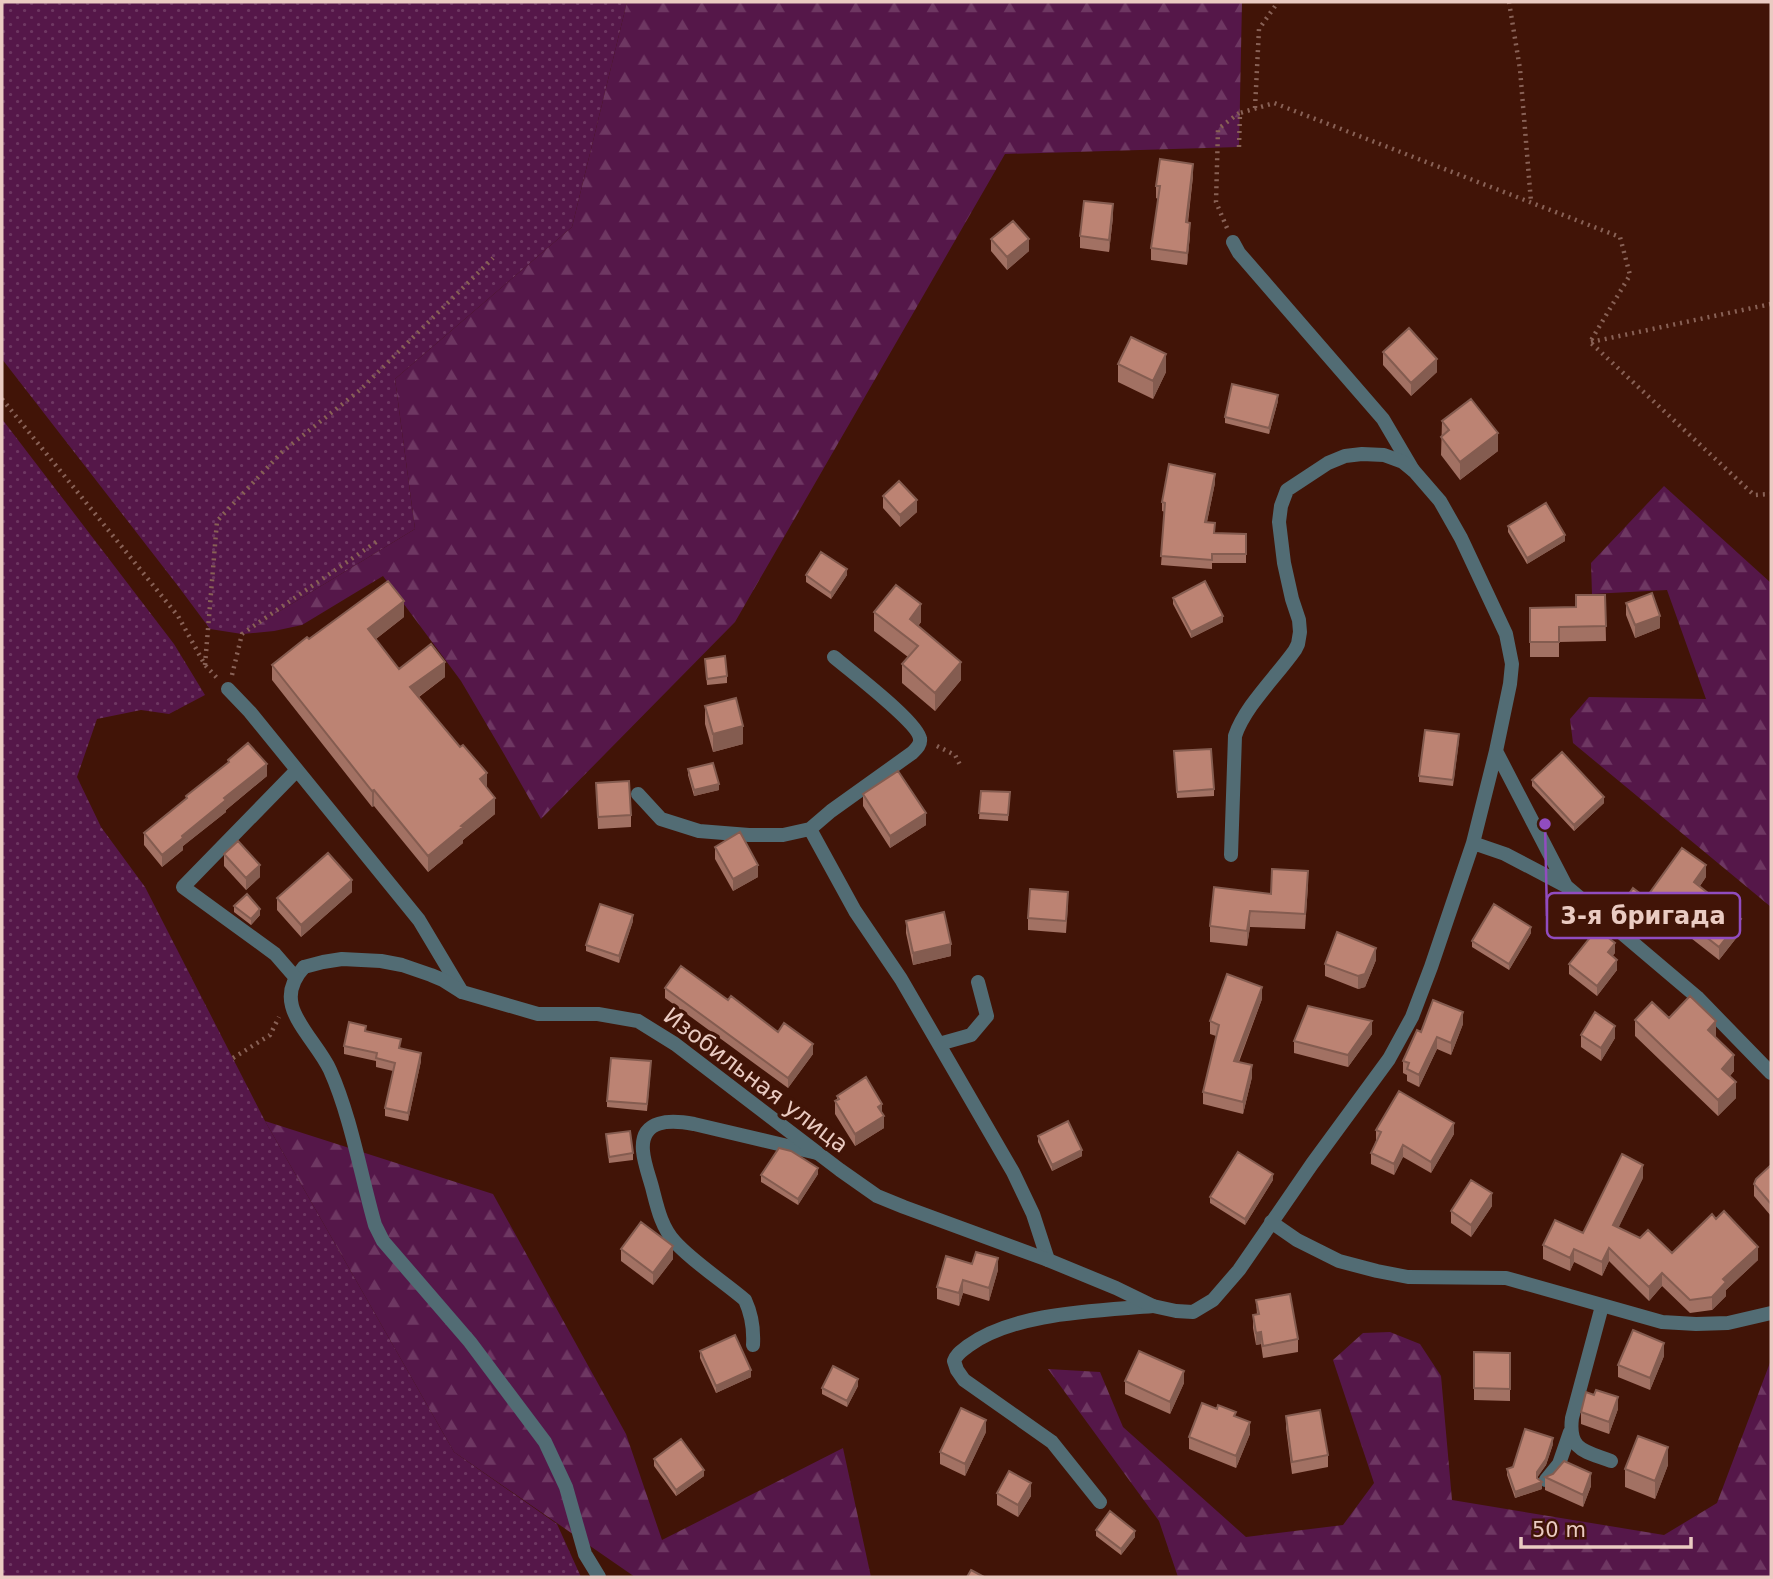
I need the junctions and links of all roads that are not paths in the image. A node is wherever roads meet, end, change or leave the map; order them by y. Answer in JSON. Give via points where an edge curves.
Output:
{"nodes":[{"id":1,"x":1233,"y":242,"type":"road end"},
{"id":2,"x":1414,"y":471,"type":"junction"},
{"id":3,"x":834,"y":657,"type":"dead end"},
{"id":4,"x":229,"y":689,"type":"road end"},
{"id":5,"x":1496,"y":751,"type":"junction"},
{"id":6,"x":297,"y":770,"type":"junction"},
{"id":7,"x":638,"y":794,"type":"dead end"},
{"id":8,"x":810,"y":830,"type":"junction"},
{"id":9,"x":1473,"y":843,"type":"junction"},
{"id":10,"x":1231,"y":855,"type":"dead end"},
{"id":11,"x":1566,"y":886,"type":"junction"},
{"id":12,"x":297,"y":979,"type":"junction"},
{"id":13,"x":978,"y":982,"type":"dead end"},
{"id":14,"x":462,"y":992,"type":"junction"},
{"id":15,"x":939,"y":1044,"type":"junction"},
{"id":16,"x":1771,"y":1073,"type":"edge"},
{"id":17,"x":818,"y":1153,"type":"junction"},
{"id":18,"x":1271,"y":1222,"type":"junction"},
{"id":19,"x":1048,"y":1260,"type":"junction"},
{"id":20,"x":1153,"y":1306,"type":"junction"},
{"id":21,"x":1602,"y":1306,"type":"junction"},
{"id":22,"x":1771,"y":1313,"type":"edge"},
{"id":23,"x":753,"y":1345,"type":"dead end"},
{"id":24,"x":1570,"y":1432,"type":"junction"},
{"id":25,"x":1611,"y":1461,"type":"dead end"},
{"id":26,"x":1545,"y":1480,"type":"edge"},
{"id":27,"x":1100,"y":1502,"type":"dead end"},
{"id":28,"x":599,"y":1577,"type":"edge"}],
"edges":[{"from":1,"to":2,"type":"street","via":[[1383,419]]},
{"from":2,"to":5,"type":"street","name":"Изобильная улица","via":[[1440,501],[1507,634],[1512,664]]},
{"from":2,"to":10,"type":"street","via":[[1384,455],[1345,456],[1287,490],[1279,522],[1283,563],[1300,632],[1295,650],[1245,714],[1235,736]]},
{"from":3,"to":8,"type":"street","via":[[915,728],[919,746]]},
{"from":4,"to":6,"type":"street"},
{"from":5,"to":9,"type":"street","name":"Изобильная улица"},
{"from":5,"to":11,"type":"street"},
{"from":6,"to":12,"type":"street","via":[[183,887],[275,954]]},
{"from":6,"to":14,"type":"street","via":[[419,920]]},
{"from":7,"to":8,"type":"street","via":[[661,818],[699,831],[783,835]]},
{"from":8,"to":15,"type":"street"},
{"from":9,"to":11,"type":"street"},
{"from":9,"to":18,"type":"street","name":"Изобильная улица","via":[[1412,1017],[1389,1059]]},
{"from":11,"to":16,"type":"street","via":[[1697,997]]},
{"from":12,"to":14,"type":"street","name":"Изобильная улица","via":[[323,962],[381,961],[430,975]]},
{"from":12,"to":28,"type":"street","via":[[292,1007],[330,1070],[383,1241],[470,1342],[545,1442],[566,1487],[585,1554]]},
{"from":13,"to":15,"type":"street","via":[[987,1016],[971,1035]]},
{"from":14,"to":17,"type":"street","name":"Изобильная улица","via":[[538,1014],[598,1014],[638,1021]]},
{"from":15,"to":19,"type":"street","via":[[1013,1172]]},
{"from":17,"to":19,"type":"street","name":"Изобильная улица","via":[[877,1196]]},
{"from":17,"to":23,"type":"street","via":[[673,1121],[649,1128],[644,1138],[643,1150],[664,1226],[674,1241],[746,1300]]},
{"from":18,"to":20,"type":"street","name":"Изобильная улица","via":[[1213,1300],[1194,1312]]},
{"from":18,"to":21,"type":"street","via":[[1297,1241],[1339,1261],[1377,1271],[1408,1277],[1506,1278]]},
{"from":19,"to":20,"type":"street","name":"Изобильная улица"},
{"from":20,"to":27,"type":"street","via":[[1072,1313],[1011,1325],[980,1338],[956,1354],[954,1361],[964,1380],[1052,1442]]},
{"from":21,"to":22,"type":"street","via":[[1662,1322],[1696,1325]]},
{"from":21,"to":24,"type":"street"},
{"from":24,"to":25,"type":"street","via":[[1575,1445]]},
{"from":24,"to":26,"type":"street","via":[[1559,1464]]}]}
